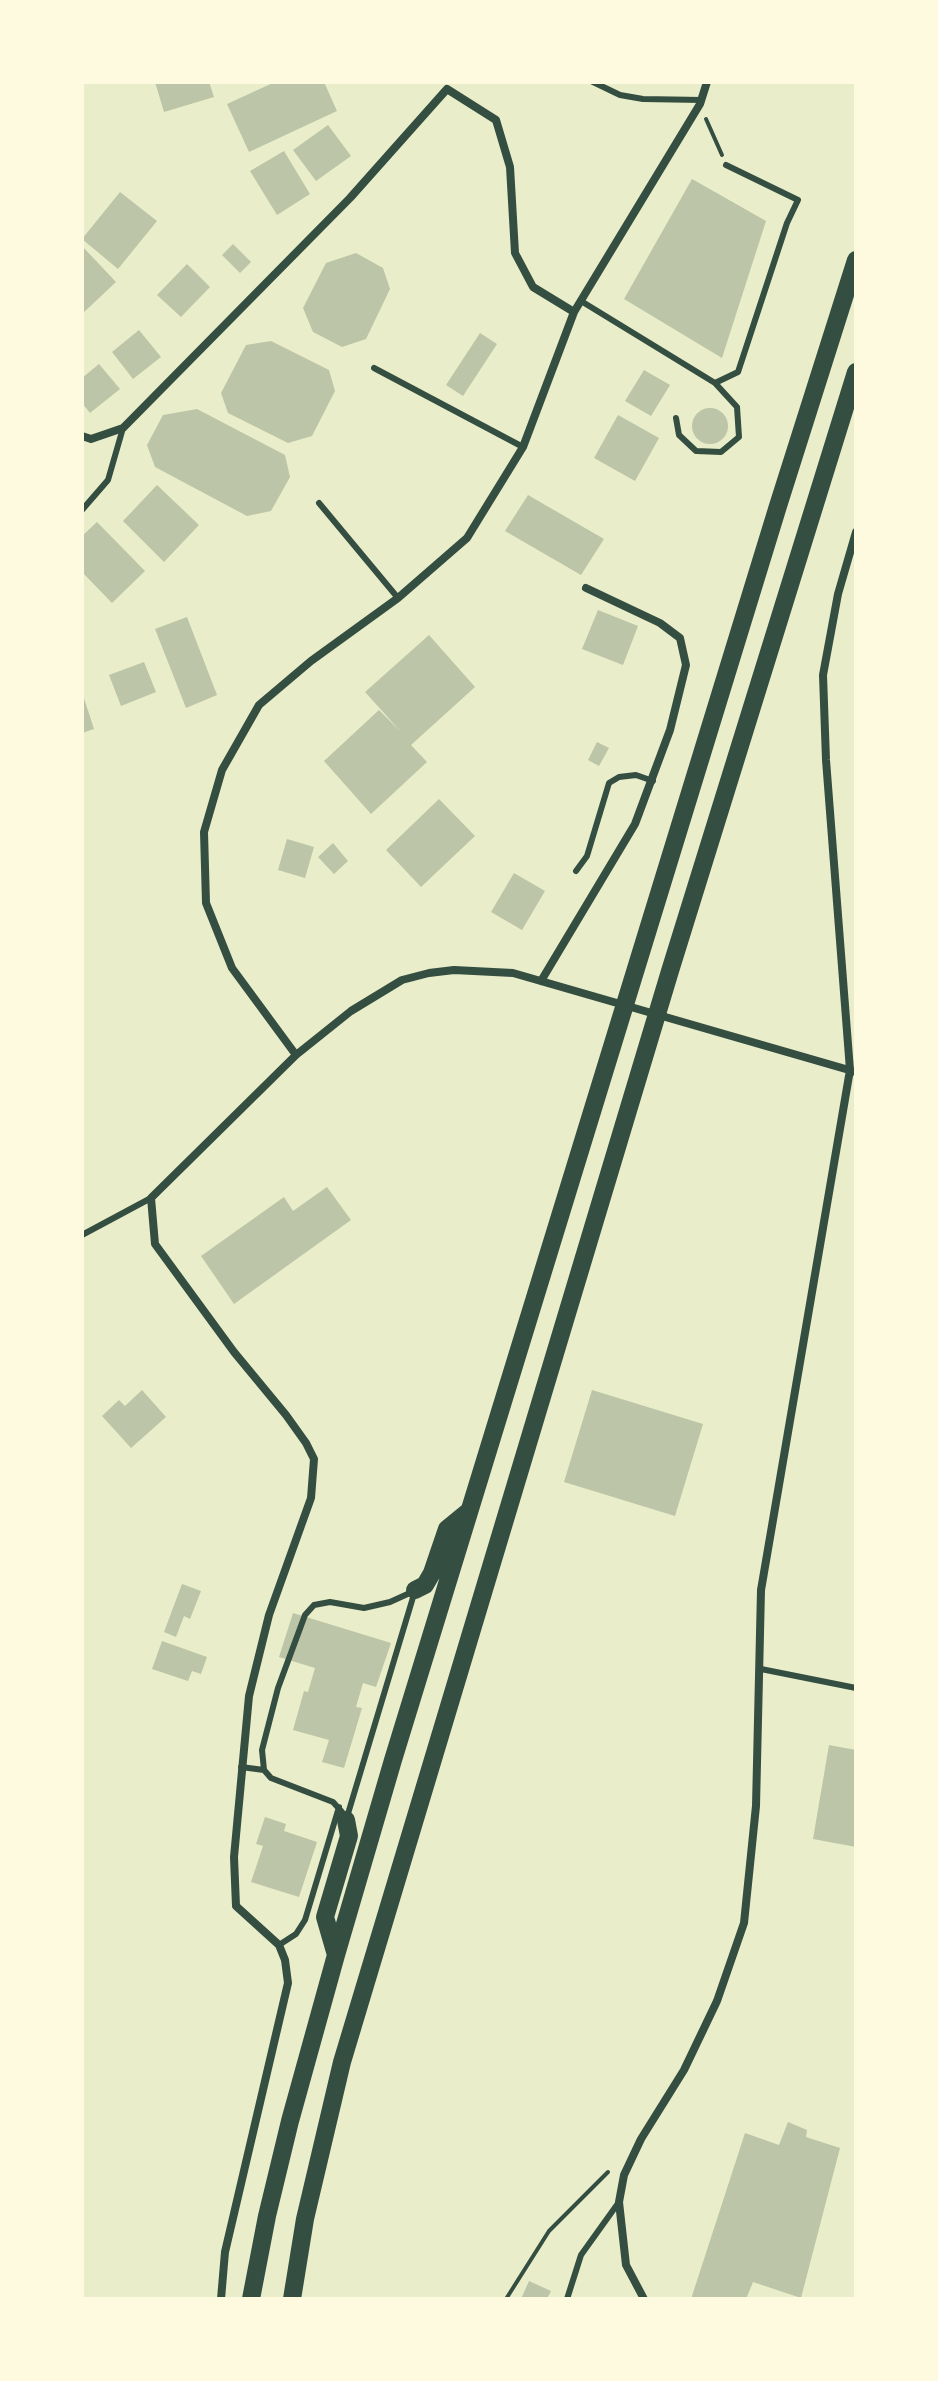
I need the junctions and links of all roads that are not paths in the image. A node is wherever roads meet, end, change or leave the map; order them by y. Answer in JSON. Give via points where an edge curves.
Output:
{"nodes":[{"id":1,"x":593,"y":82,"type":"edge"},
{"id":2,"x":707,"y":82,"type":"edge"},
{"id":3,"x":448,"y":86,"type":"edge"},
{"id":4,"x":701,"y":102,"type":"junction"},
{"id":5,"x":726,"y":165,"type":"road end"},
{"id":6,"x":856,"y":260,"type":"edge"},
{"id":7,"x":581,"y":301,"type":"junction"},
{"id":8,"x":574,"y":312,"type":"junction"},
{"id":9,"x":374,"y":368,"type":"dead end"},
{"id":10,"x":856,"y":372,"type":"edge"},
{"id":11,"x":715,"y":383,"type":"junction"},
{"id":12,"x":676,"y":418,"type":"dead end"},
{"id":13,"x":123,"y":428,"type":"junction"},
{"id":14,"x":82,"y":436,"type":"edge"},
{"id":15,"x":523,"y":447,"type":"junction"},
{"id":16,"x":319,"y":503,"type":"dead end"},
{"id":17,"x":82,"y":510,"type":"edge"},
{"id":18,"x":856,"y":532,"type":"edge"},
{"id":19,"x":586,"y":588,"type":"dead end"},
{"id":20,"x":398,"y":598,"type":"junction"},
{"id":21,"x":653,"y":781,"type":"junction"},
{"id":22,"x":576,"y":871,"type":"dead end"},
{"id":23,"x":541,"y":981,"type":"junction"},
{"id":24,"x":296,"y":1055,"type":"junction"},
{"id":25,"x":853,"y":1071,"type":"edge"},
{"id":26,"x":151,"y":1198,"type":"junction"},
{"id":27,"x":82,"y":1235,"type":"edge"},
{"id":28,"x":469,"y":1511,"type":"junction"},
{"id":29,"x":415,"y":1590,"type":"junction"},
{"id":30,"x":761,"y":1669,"type":"junction"},
{"id":31,"x":856,"y":1688,"type":"edge"},
{"id":32,"x":241,"y":1767,"type":"junction"},
{"id":33,"x":264,"y":1770,"type":"junction"},
{"id":34,"x":342,"y":1813,"type":"junction"},
{"id":35,"x":279,"y":1945,"type":"junction"},
{"id":36,"x":336,"y":1955,"type":"junction"},
{"id":37,"x":619,"y":2202,"type":"junction"},
{"id":38,"x":221,"y":2299,"type":"edge"},
{"id":39,"x":251,"y":2299,"type":"edge"},
{"id":40,"x":292,"y":2299,"type":"edge"},
{"id":41,"x":567,"y":2299,"type":"edge"},
{"id":42,"x":644,"y":2299,"type":"edge"}],
"edges":[{"from":1,"to":4,"type":"lane","via":[[620,95]]},
{"from":2,"to":4,"type":"street"},
{"from":3,"to":8,"type":"street","via":[[496,120],[510,167],[515,253],[533,287]]},
{"from":3,"to":13,"type":"street","via":[[350,198]]},
{"from":4,"to":7,"type":"street"},
{"from":5,"to":11,"type":"lane","via":[[798,200],[738,372]]},
{"from":6,"to":28,"type":"highway"},
{"from":7,"to":8,"type":"street"},
{"from":7,"to":11,"type":"lane"},
{"from":8,"to":15,"type":"street"},
{"from":9,"to":15,"type":"lane"},
{"from":10,"to":40,"type":"highway","via":[[342,2062]]},
{"from":11,"to":12,"type":"lane","via":[[737,407],[739,437],[721,452],[696,451],[679,435]]},
{"from":13,"to":14,"type":"street","via":[[91,439]]},
{"from":13,"to":17,"type":"lane","via":[[108,480]]},
{"from":15,"to":20,"type":"street","via":[[467,538]]},
{"from":16,"to":20,"type":"lane"},
{"from":18,"to":25,"type":"street","via":[[823,675]]},
{"from":19,"to":21,"type":"street","via":[[680,638],[686,665]]},
{"from":20,"to":24,"type":"street","via":[[259,705],[222,770],[204,832],[206,903],[232,968]]},
{"from":21,"to":22,"type":"lane","via":[[636,775],[609,783],[587,856]]},
{"from":21,"to":23,"type":"street","via":[[635,824]]},
{"from":23,"to":24,"type":"street","via":[[513,973],[454,970],[402,980],[351,1011]]},
{"from":23,"to":25,"type":"street"},
{"from":24,"to":26,"type":"street"},
{"from":25,"to":30,"type":"street","via":[[814,1268],[761,1590]]},
{"from":26,"to":27,"type":"lane"},
{"from":26,"to":32,"type":"street","via":[[155,1244],[314,1459],[311,1498],[269,1615],[249,1696]]},
{"from":28,"to":29,"type":"highway","via":[[447,1529],[432,1573]]},
{"from":28,"to":36,"type":"highway"},
{"from":29,"to":33,"type":"lane","via":[[364,1608],[314,1605],[305,1615],[278,1688],[262,1750]]},
{"from":29,"to":34,"type":"lane"},
{"from":30,"to":31,"type":"lane"},
{"from":30,"to":37,"type":"street","via":[[756,1806],[744,1923],[717,2001],[684,2070],[641,2139],[624,2175]]},
{"from":32,"to":33,"type":"lane"},
{"from":32,"to":35,"type":"street","via":[[236,1906]]},
{"from":33,"to":34,"type":"lane","via":[[271,1778],[324,1796]]},
{"from":34,"to":35,"type":"lane","via":[[305,1920]]},
{"from":34,"to":36,"type":"highway","via":[[349,1836],[325,1917]]},
{"from":35,"to":38,"type":"street","via":[[288,1983],[225,2252]]},
{"from":36,"to":39,"type":"highway","via":[[267,2216]]},
{"from":37,"to":41,"type":"lane","via":[[581,2255]]},
{"from":37,"to":42,"type":"street","via":[[626,2265]]}]}
